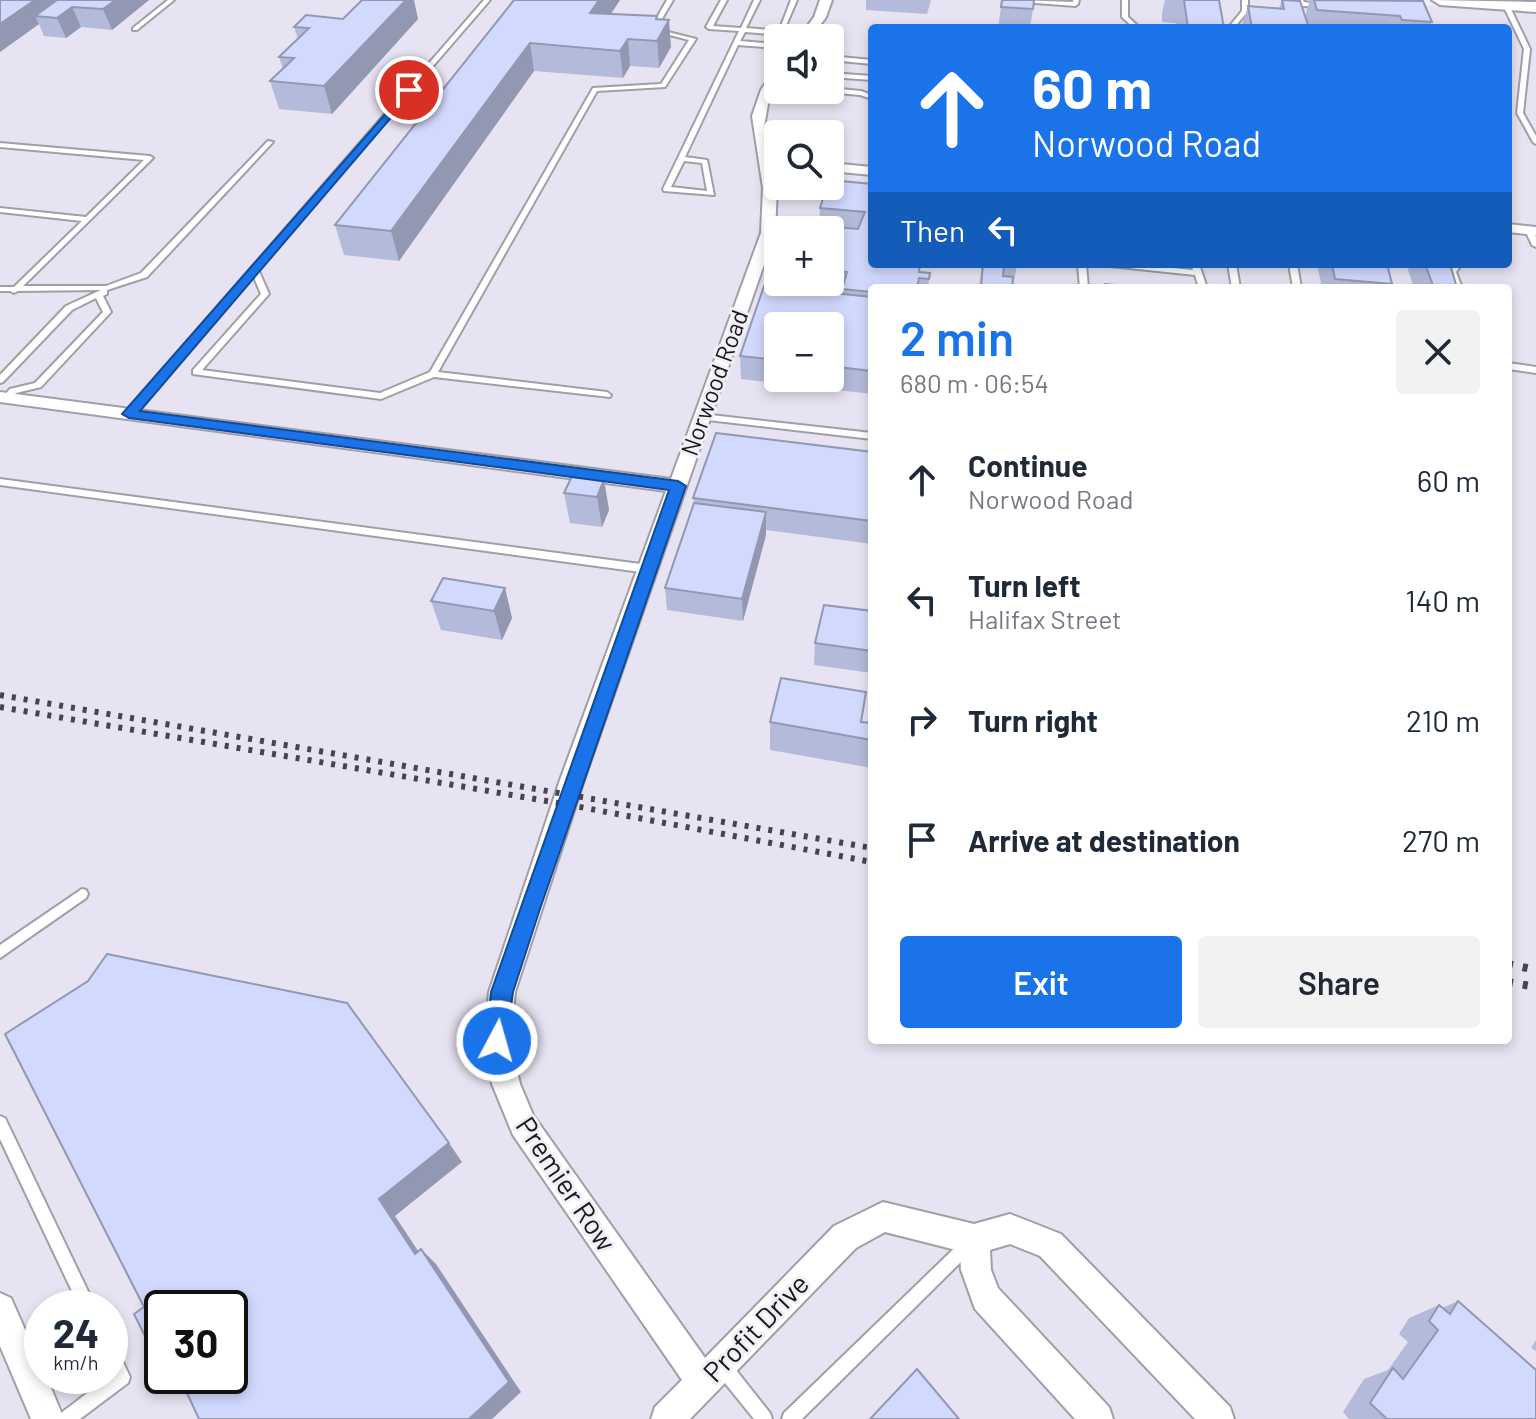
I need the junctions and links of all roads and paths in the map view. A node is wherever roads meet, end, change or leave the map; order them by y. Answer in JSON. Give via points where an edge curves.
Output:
{"nodes":[{"id":1,"x":171,"y":0,"type":"edge"},
{"id":2,"x":487,"y":0,"type":"edge"},
{"id":3,"x":670,"y":0,"type":"edge"},
{"id":4,"x":724,"y":0,"type":"edge"},
{"id":5,"x":757,"y":0,"type":"edge"},
{"id":6,"x":794,"y":0,"type":"edge"},
{"id":7,"x":826,"y":0,"type":"edge"},
{"id":8,"x":1023,"y":0,"type":"edge"},
{"id":9,"x":1076,"y":0,"type":"edge"},
{"id":10,"x":1125,"y":0,"type":"edge"},
{"id":11,"x":1245,"y":0,"type":"edge"},
{"id":12,"x":1300,"y":0,"type":"edge"},
{"id":13,"x":1440,"y":0,"type":"edge"},
{"id":14,"x":1458,"y":1,"type":"edge"},
{"id":15,"x":1504,"y":2,"type":"edge"},
{"id":16,"x":1330,"y":6,"type":"edge"},
{"id":17,"x":1536,"y":7,"type":"edge"},
{"id":18,"x":815,"y":24,"type":"edge"},
{"id":19,"x":1133,"y":24,"type":"edge"},
{"id":20,"x":1234,"y":24,"type":"edge"},
{"id":21,"x":135,"y":29,"type":"dead end"},
{"id":22,"x":743,"y":30,"type":"junction"},
{"id":23,"x":736,"y":43,"type":"junction"},
{"id":24,"x":764,"y":45,"type":"edge"},
{"id":25,"x":844,"y":59,"type":"edge"},
{"id":26,"x":868,"y":62,"type":"edge"},
{"id":27,"x":844,"y":76,"type":"edge"},
{"id":28,"x":868,"y":78,"type":"edge"},
{"id":29,"x":844,"y":92,"type":"edge"},
{"id":30,"x":868,"y":96,"type":"edge"},
{"id":31,"x":765,"y":104,"type":"edge"},
{"id":32,"x":270,"y":142,"type":"dead end"},
{"id":33,"x":1536,"y":142,"type":"edge"},
{"id":34,"x":0,"y":145,"type":"edge"},
{"id":35,"x":764,"y":145,"type":"edge"},
{"id":36,"x":681,"y":159,"type":"junction"},
{"id":37,"x":844,"y":168,"type":"edge"},
{"id":38,"x":868,"y":171,"type":"edge"},
{"id":39,"x":771,"y":200,"type":"edge"},
{"id":40,"x":0,"y":210,"type":"edge"},
{"id":41,"x":87,"y":219,"type":"junction"},
{"id":42,"x":1512,"y":229,"type":"edge"},
{"id":43,"x":1534,"y":235,"type":"edge"},
{"id":44,"x":255,"y":270,"type":"junction"},
{"id":45,"x":107,"y":288,"type":"junction"},
{"id":46,"x":0,"y":289,"type":"edge"},
{"id":47,"x":14,"y":291,"type":"junction"},
{"id":48,"x":99,"y":296,"type":"junction"},
{"id":49,"x":1512,"y":367,"type":"edge"},
{"id":50,"x":1536,"y":370,"type":"edge"},
{"id":51,"x":433,"y":374,"type":"junction"},
{"id":52,"x":4,"y":389,"type":"edge"},
{"id":53,"x":607,"y":395,"type":"dead end"},
{"id":54,"x":129,"y":414,"type":"junction"},
{"id":55,"x":702,"y":417,"type":"junction"},
{"id":56,"x":868,"y":436,"type":"edge"},
{"id":57,"x":0,"y":482,"type":"edge"},
{"id":58,"x":678,"y":486,"type":"junction"},
{"id":59,"x":648,"y":569,"type":"junction"},
{"id":60,"x":557,"y":825,"type":"joint"},
{"id":61,"x":82,"y":894,"type":"dead end"},
{"id":62,"x":0,"y":952,"type":"edge"},
{"id":63,"x":0,"y":1123,"type":"edge"},
{"id":64,"x":974,"y":1239,"type":"junction"},
{"id":65,"x":79,"y":1290,"type":"edge"},
{"id":66,"x":0,"y":1309,"type":"edge"},
{"id":67,"x":712,"y":1374,"type":"junction"},
{"id":68,"x":100,"y":1394,"type":"edge"},
{"id":69,"x":48,"y":1419,"type":"edge"},
{"id":70,"x":67,"y":1419,"type":"edge"},
{"id":71,"x":667,"y":1419,"type":"edge"},
{"id":72,"x":764,"y":1419,"type":"edge"},
{"id":73,"x":790,"y":1419,"type":"edge"},
{"id":74,"x":1097,"y":1419,"type":"edge"},
{"id":75,"x":1218,"y":1419,"type":"edge"}],
"edges":[{"from":1,"to":21,"type":"lane"},
{"from":2,"to":44,"type":"lane"},
{"from":3,"to":51,"type":"lane","via":[[653,30],[693,39],[663,86],[595,89]]},
{"from":4,"to":22,"type":"lane","via":[[709,27]]},
{"from":5,"to":22,"type":"lane"},
{"from":6,"to":22,"type":"lane","via":[[783,27],[772,32]]},
{"from":7,"to":18,"type":"street"},
{"from":8,"to":9,"type":"lane"},
{"from":10,"to":19,"type":"lane","via":[[1125,17]]},
{"from":11,"to":20,"type":"lane","via":[[1245,11]]},
{"from":12,"to":16,"type":"lane"},
{"from":13,"to":14,"type":"main road"},
{"from":14,"to":15,"type":"main road"},
{"from":15,"to":17,"type":"main road"},
{"from":15,"to":33,"type":"lane","via":[[1527,49],[1520,113]]},
{"from":22,"to":23,"type":"lane"},
{"from":23,"to":24,"type":"lane"},
{"from":23,"to":36,"type":"lane"},
{"from":25,"to":26,"type":"lane"},
{"from":27,"to":28,"type":"lane"},
{"from":29,"to":30,"type":"lane"},
{"from":31,"to":35,"type":"street","name":"Norwood Road","via":[[755,124]]},
{"from":32,"to":45,"type":"lane","via":[[144,275]]},
{"from":34,"to":41,"type":"lane","via":[[150,158]]},
{"from":36,"to":36,"type":"lane","via":[[667,189],[711,193],[705,161]]},
{"from":37,"to":38,"type":"street"},
{"from":39,"to":55,"type":"street","name":"Norwood Road","via":[[768,233]]},
{"from":40,"to":41,"type":"lane"},
{"from":41,"to":47,"type":"lane"},
{"from":42,"to":43,"type":"street"},
{"from":44,"to":51,"type":"lane","via":[[265,294],[196,372],[381,396]]},
{"from":44,"to":54,"type":"lane"},
{"from":45,"to":47,"type":"lane"},
{"from":45,"to":48,"type":"lane"},
{"from":46,"to":47,"type":"lane"},
{"from":48,"to":52,"type":"lane","via":[[69,308]]},
{"from":48,"to":52,"type":"lane","via":[[107,312],[38,385]]},
{"from":49,"to":50,"type":"lane"},
{"from":51,"to":53,"type":"lane"},
{"from":52,"to":54,"type":"street"},
{"from":54,"to":58,"type":"street"},
{"from":55,"to":56,"type":"lane"},
{"from":55,"to":58,"type":"street","name":"Norwood Road"},
{"from":57,"to":59,"type":"lane"},
{"from":58,"to":59,"type":"street","name":"Norwood Road"},
{"from":59,"to":60,"type":"street","name":"Norwood Road"},
{"from":60,"to":67,"type":"street","name":"Premier Row","via":[[502,992],[497,1041],[506,1084],[523,1125]]},
{"from":61,"to":62,"type":"lane"},
{"from":63,"to":65,"type":"lane"},
{"from":64,"to":67,"type":"street","name":"Profit Drive","via":[[883,1217],[845,1237]]},
{"from":64,"to":73,"type":"lane"},
{"from":64,"to":74,"type":"street","via":[[976,1270],[986,1298]]},
{"from":64,"to":75,"type":"street","via":[[1010,1229],[1050,1245]]},
{"from":66,"to":69,"type":"street"},
{"from":67,"to":71,"type":"street","name":"Profit Drive"},
{"from":67,"to":72,"type":"lane"},
{"from":68,"to":70,"type":"lane"}]}
